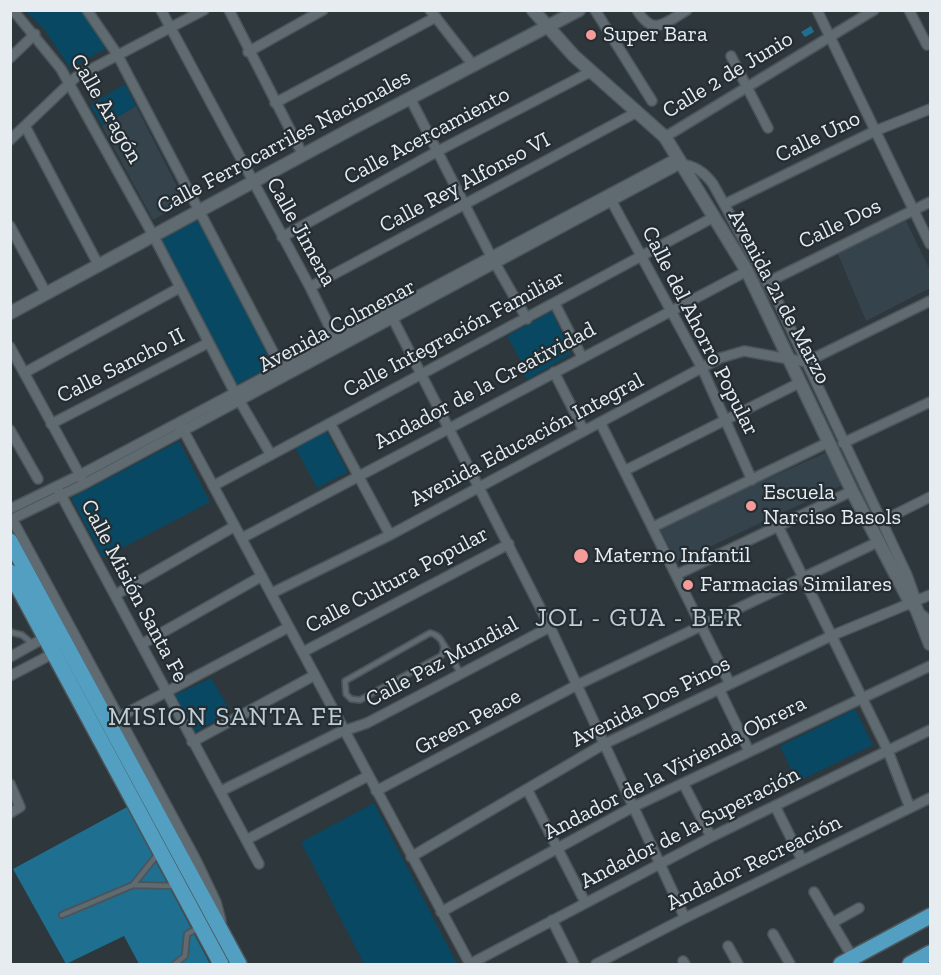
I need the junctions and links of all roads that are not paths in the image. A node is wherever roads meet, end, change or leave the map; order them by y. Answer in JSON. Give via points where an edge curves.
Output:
{"nodes":[{"id":1,"x":13,"y":10,"type":"edge"},
{"id":2,"x":87,"y":10,"type":"edge"},
{"id":3,"x":160,"y":10,"type":"edge"},
{"id":4,"x":204,"y":10,"type":"edge"},
{"id":5,"x":228,"y":10,"type":"edge"},
{"id":6,"x":323,"y":10,"type":"edge"},
{"id":7,"x":533,"y":10,"type":"edge"},
{"id":8,"x":579,"y":10,"type":"edge"},
{"id":9,"x":595,"y":10,"type":"edge"},
{"id":10,"x":637,"y":10,"type":"edge"},
{"id":11,"x":687,"y":10,"type":"edge"},
{"id":12,"x":817,"y":10,"type":"edge"},
{"id":13,"x":874,"y":10,"type":"edge"},
{"id":14,"x":909,"y":10,"type":"edge"},
{"id":15,"x":433,"y":14,"type":"edge"},
{"id":16,"x":546,"y":27,"type":"junction"},
{"id":17,"x":171,"y":28,"type":"junction"},
{"id":18,"x":35,"y":34,"type":"junction"},
{"id":19,"x":830,"y":36,"type":"junction"},
{"id":20,"x":927,"y":45,"type":"dead end"},
{"id":21,"x":248,"y":52,"type":"junction"},
{"id":22,"x":117,"y":54,"type":"junction"},
{"id":23,"x":731,"y":56,"type":"dead end"},
{"id":24,"x":10,"y":58,"type":"edge"},
{"id":25,"x":473,"y":65,"type":"junction"},
{"id":26,"x":592,"y":71,"type":"junction"},
{"id":27,"x":70,"y":83,"type":"junction"},
{"id":28,"x":746,"y":86,"type":"junction"},
{"id":29,"x":410,"y":98,"type":"junction"},
{"id":30,"x":652,"y":101,"type":"dead end"},
{"id":31,"x":275,"y":103,"type":"junction"},
{"id":32,"x":930,"y":109,"type":"edge"},
{"id":33,"x":637,"y":112,"type":"junction"},
{"id":34,"x":25,"y":126,"type":"junction"},
{"id":35,"x":768,"y":128,"type":"dead end"},
{"id":36,"x":875,"y":131,"type":"junction"},
{"id":37,"x":665,"y":137,"type":"junction"},
{"id":38,"x":10,"y":140,"type":"edge"},
{"id":39,"x":438,"y":151,"type":"junction"},
{"id":40,"x":303,"y":155,"type":"junction"},
{"id":41,"x":678,"y":161,"type":"junction"},
{"id":42,"x":251,"y":183,"type":"junction"},
{"id":43,"x":612,"y":202,"type":"junction"},
{"id":44,"x":930,"y":202,"type":"edge"},
{"id":45,"x":725,"y":204,"type":"junction"},
{"id":46,"x":466,"y":205,"type":"junction"},
{"id":47,"x":201,"y":210,"type":"junction"},
{"id":48,"x":914,"y":210,"type":"junction"},
{"id":49,"x":714,"y":217,"type":"junction"},
{"id":50,"x":10,"y":226,"type":"edge"},
{"id":51,"x":153,"y":235,"type":"junction"},
{"id":52,"x":282,"y":237,"type":"junction"},
{"id":53,"x":930,"y":244,"type":"edge"},
{"id":54,"x":641,"y":256,"type":"junction"},
{"id":55,"x":494,"y":261,"type":"junction"},
{"id":56,"x":98,"y":264,"type":"junction"},
{"id":57,"x":747,"y":272,"type":"junction"},
{"id":58,"x":768,"y":282,"type":"junction"},
{"id":59,"x":310,"y":287,"type":"junction"},
{"id":60,"x":179,"y":288,"type":"junction"},
{"id":61,"x":46,"y":293,"type":"junction"},
{"id":62,"x":930,"y":301,"type":"edge"},
{"id":63,"x":555,"y":304,"type":"junction"},
{"id":64,"x":672,"y":309,"type":"junction"},
{"id":65,"x":10,"y":313,"type":"edge"},
{"id":66,"x":393,"y":319,"type":"junction"},
{"id":67,"x":527,"y":319,"type":"junction"},
{"id":68,"x":208,"y":343,"type":"junction"},
{"id":69,"x":338,"y":343,"type":"junction"},
{"id":70,"x":10,"y":347,"type":"edge"},
{"id":71,"x":582,"y":357,"type":"junction"},
{"id":72,"x":790,"y":359,"type":"junction"},
{"id":73,"x":806,"y":362,"type":"junction"},
{"id":74,"x":702,"y":368,"type":"junction"},
{"id":75,"x":282,"y":369,"type":"junction"},
{"id":76,"x":554,"y":372,"type":"junction"},
{"id":77,"x":24,"y":373,"type":"junction"},
{"id":78,"x":423,"y":374,"type":"junction"},
{"id":79,"x":801,"y":382,"type":"junction"},
{"id":80,"x":236,"y":396,"type":"junction"},
{"id":81,"x":930,"y":402,"type":"edge"},
{"id":82,"x":726,"y":420,"type":"junction"},
{"id":83,"x":600,"y":422,"type":"junction"},
{"id":84,"x":330,"y":423,"type":"junction"},
{"id":85,"x":51,"y":424,"type":"junction"},
{"id":86,"x":181,"y":426,"type":"junction"},
{"id":87,"x":450,"y":428,"type":"junction"},
{"id":88,"x":10,"y":430,"type":"edge"},
{"id":89,"x":584,"y":431,"type":"junction"},
{"id":90,"x":829,"y":442,"type":"junction"},
{"id":91,"x":843,"y":443,"type":"junction"},
{"id":92,"x":271,"y":455,"type":"junction"},
{"id":93,"x":626,"y":470,"type":"junction"},
{"id":94,"x":358,"y":475,"type":"junction"},
{"id":95,"x":38,"y":479,"type":"dead end"},
{"id":96,"x":82,"y":480,"type":"junction"},
{"id":97,"x":752,"y":480,"type":"junction"},
{"id":98,"x":213,"y":486,"type":"junction"},
{"id":99,"x":480,"y":487,"type":"junction"},
{"id":100,"x":59,"y":491,"type":"junction"},
{"id":101,"x":852,"y":491,"type":"junction"},
{"id":102,"x":930,"y":497,"type":"edge"},
{"id":103,"x":11,"y":516,"type":"edge"},
{"id":104,"x":882,"y":521,"type":"junction"},
{"id":105,"x":235,"y":526,"type":"junction"},
{"id":106,"x":778,"y":526,"type":"junction"},
{"id":107,"x":653,"y":527,"type":"junction"},
{"id":108,"x":390,"y":535,"type":"junction"},
{"id":109,"x":242,"y":538,"type":"junction"},
{"id":110,"x":10,"y":541,"type":"edge"},
{"id":111,"x":880,"y":541,"type":"junction"},
{"id":112,"x":509,"y":544,"type":"junction"},
{"id":113,"x":10,"y":572,"type":"edge"},
{"id":114,"x":676,"y":575,"type":"junction"},
{"id":115,"x":262,"y":576,"type":"junction"},
{"id":116,"x":803,"y":577,"type":"junction"},
{"id":117,"x":272,"y":593,"type":"junction"},
{"id":118,"x":115,"y":595,"type":"junction"},
{"id":119,"x":930,"y":595,"type":"edge"},
{"id":120,"x":915,"y":605,"type":"junction"},
{"id":121,"x":930,"y":621,"type":"edge"},
{"id":122,"x":289,"y":627,"type":"junction"},
{"id":123,"x":549,"y":627,"type":"junction"},
{"id":124,"x":702,"y":628,"type":"junction"},
{"id":125,"x":10,"y":632,"type":"edge"},
{"id":126,"x":831,"y":636,"type":"junction"},
{"id":127,"x":39,"y":640,"type":"junction"},
{"id":128,"x":443,"y":643,"type":"junction"},
{"id":129,"x":142,"y":644,"type":"junction"},
{"id":130,"x":930,"y":644,"type":"edge"},
{"id":131,"x":303,"y":652,"type":"junction"},
{"id":132,"x":54,"y":653,"type":"junction"},
{"id":133,"x":10,"y":657,"type":"edge"},
{"id":134,"x":930,"y":666,"type":"edge"},
{"id":135,"x":461,"y":674,"type":"junction"},
{"id":136,"x":315,"y":675,"type":"junction"},
{"id":137,"x":10,"y":676,"type":"edge"},
{"id":138,"x":730,"y":684,"type":"junction"},
{"id":139,"x":577,"y":686,"type":"junction"},
{"id":140,"x":719,"y":689,"type":"junction"},
{"id":141,"x":166,"y":693,"type":"junction"},
{"id":142,"x":862,"y":697,"type":"junction"},
{"id":143,"x":119,"y":717,"type":"junction"},
{"id":144,"x":345,"y":730,"type":"junction"},
{"id":145,"x":930,"y":730,"type":"edge"},
{"id":146,"x":192,"y":742,"type":"junction"},
{"id":147,"x":604,"y":744,"type":"junction"},
{"id":148,"x":749,"y":751,"type":"junction"},
{"id":149,"x":888,"y":751,"type":"junction"},
{"id":150,"x":368,"y":776,"type":"junction"},
{"id":151,"x":683,"y":783,"type":"junction"},
{"id":152,"x":10,"y":784,"type":"edge"},
{"id":153,"x":221,"y":791,"type":"junction"},
{"id":154,"x":376,"y":791,"type":"junction"},
{"id":155,"x":528,"y":791,"type":"junction"},
{"id":156,"x":930,"y":798,"type":"edge"},
{"id":157,"x":775,"y":806,"type":"junction"},
{"id":158,"x":633,"y":807,"type":"junction"},
{"id":159,"x":910,"y":808,"type":"junction"},
{"id":160,"x":10,"y":813,"type":"edge"},
{"id":161,"x":711,"y":837,"type":"junction"},
{"id":162,"x":246,"y":840,"type":"junction"},
{"id":163,"x":558,"y":848,"type":"junction"},
{"id":164,"x":160,"y":850,"type":"junction"},
{"id":165,"x":411,"y":856,"type":"junction"},
{"id":166,"x":802,"y":860,"type":"junction"},
{"id":167,"x":660,"y":863,"type":"junction"},
{"id":168,"x":259,"y":864,"type":"dead end"},
{"id":169,"x":132,"y":885,"type":"junction"},
{"id":170,"x":179,"y":886,"type":"junction"},
{"id":171,"x":814,"y":892,"type":"dead end"},
{"id":172,"x":585,"y":902,"type":"junction"},
{"id":173,"x":860,"y":908,"type":"dead end"},
{"id":174,"x":441,"y":912,"type":"junction"},
{"id":175,"x":62,"y":915,"type":"dead end"},
{"id":176,"x":930,"y":916,"type":"edge"},
{"id":177,"x":685,"y":918,"type":"junction"},
{"id":178,"x":552,"y":920,"type":"junction"},
{"id":179,"x":832,"y":923,"type":"junction"},
{"id":180,"x":200,"y":926,"type":"junction"},
{"id":181,"x":773,"y":934,"type":"dead end"},
{"id":182,"x":223,"y":936,"type":"junction"},
{"id":183,"x":728,"y":946,"type":"dead end"},
{"id":184,"x":930,"y":953,"type":"edge"},
{"id":185,"x":847,"y":961,"type":"edge"},
{"id":186,"x":175,"y":964,"type":"edge"},
{"id":187,"x":221,"y":964,"type":"edge"},
{"id":188,"x":239,"y":964,"type":"edge"},
{"id":189,"x":470,"y":964,"type":"edge"},
{"id":190,"x":574,"y":964,"type":"edge"},
{"id":191,"x":596,"y":964,"type":"edge"},
{"id":192,"x":738,"y":964,"type":"edge"},
{"id":193,"x":790,"y":964,"type":"edge"},
{"id":194,"x":910,"y":964,"type":"edge"}],
"edges":[{"from":1,"to":18,"type":"street","name":"Calle Aragón"},
{"from":2,"to":22,"type":"street"},
{"from":3,"to":17,"type":"street","name":"Calle Jimena"},
{"from":4,"to":17,"type":"street"},
{"from":5,"to":21,"type":"street"},
{"from":6,"to":21,"type":"street"},
{"from":7,"to":16,"type":"street","name":"Avenida 21 de Marzo"},
{"from":8,"to":16,"type":"street","name":"Calle Ferrocarriles Nacionales"},
{"from":9,"to":30,"type":"street"},
{"from":10,"to":11,"type":"street","via":[[646,24],[653,27]]},
{"from":12,"to":19,"type":"street"},
{"from":13,"to":19,"type":"street","name":"Calle 2 de Junio"},
{"from":14,"to":20,"type":"street"},
{"from":15,"to":25,"type":"street"},
{"from":15,"to":31,"type":"street"},
{"from":16,"to":25,"type":"street","name":"Calle Ferrocarriles Nacionales"},
{"from":16,"to":26,"type":"street","name":"Avenida 21 de Marzo"},
{"from":17,"to":22,"type":"street"},
{"from":17,"to":42,"type":"street","name":"Calle Jimena"},
{"from":18,"to":24,"type":"street"},
{"from":18,"to":27,"type":"street","name":"Calle Aragón"},
{"from":19,"to":28,"type":"street","name":"Calle 2 de Junio"},
{"from":19,"to":36,"type":"street"},
{"from":21,"to":31,"type":"street"},
{"from":22,"to":27,"type":"street"},
{"from":22,"to":47,"type":"street"},
{"from":23,"to":28,"type":"street"},
{"from":25,"to":29,"type":"street","name":"Calle Ferrocarriles Nacionales"},
{"from":26,"to":33,"type":"street","name":"Avenida 21 de Marzo"},
{"from":26,"to":39,"type":"street","name":"Calle Acercamiento"},
{"from":27,"to":34,"type":"street"},
{"from":27,"to":51,"type":"street","name":"Calle Aragón"},
{"from":28,"to":35,"type":"street"},
{"from":28,"to":37,"type":"street","name":"Calle 2 de Junio"},
{"from":29,"to":39,"type":"street"},
{"from":29,"to":40,"type":"street","name":"Calle Ferrocarriles Nacionales"},
{"from":31,"to":40,"type":"street"},
{"from":32,"to":36,"type":"street","name":"Calle Uno"},
{"from":33,"to":37,"type":"street","name":"Avenida 21 de Marzo"},
{"from":33,"to":46,"type":"street","name":"Calle Rey Alfonso VI"},
{"from":34,"to":38,"type":"street"},
{"from":34,"to":56,"type":"street"},
{"from":36,"to":45,"type":"street","name":"Calle Uno"},
{"from":36,"to":48,"type":"street"},
{"from":37,"to":41,"type":"street","name":"Avenida 21 de Marzo"},
{"from":39,"to":46,"type":"street"},
{"from":39,"to":52,"type":"street","name":"Calle Acercamiento"},
{"from":40,"to":42,"type":"street","name":"Calle Ferrocarriles Nacionales"},
{"from":41,"to":43,"type":"street","name":"Avenida Colmenar"},
{"from":41,"to":45,"type":"street","via":[[708,178]]},
{"from":41,"to":49,"type":"street","name":"Avenida 21 de Marzo"},
{"from":41,"to":55,"type":"street","name":"Avenida Colmenar"},
{"from":42,"to":47,"type":"street","name":"Calle Ferrocarriles Nacionales"},
{"from":42,"to":52,"type":"street","name":"Calle Jimena"},
{"from":43,"to":54,"type":"street","name":"Calle del Ahorro Popular"},
{"from":43,"to":55,"type":"street","name":"Avenida Colmenar"},
{"from":44,"to":48,"type":"street","name":"Calle Dos"},
{"from":45,"to":58,"type":"street"},
{"from":46,"to":55,"type":"street"},
{"from":46,"to":59,"type":"street","name":"Calle Rey Alfonso VI"},
{"from":47,"to":51,"type":"street","name":"Calle Ferrocarriles Nacionales"},
{"from":47,"to":75,"type":"street"},
{"from":48,"to":53,"type":"street"},
{"from":48,"to":58,"type":"street","name":"Calle Dos"},
{"from":49,"to":54,"type":"street","name":"Calle Integración Familiar"},
{"from":49,"to":57,"type":"street","name":"Avenida 21 de Marzo"},
{"from":50,"to":61,"type":"street"},
{"from":51,"to":56,"type":"street","name":"Calle Ferrocarriles Nacionales"},
{"from":51,"to":60,"type":"street"},
{"from":52,"to":59,"type":"street","name":"Calle Jimena"},
{"from":54,"to":63,"type":"street","name":"Calle Integración Familiar"},
{"from":54,"to":64,"type":"street","name":"Calle del Ahorro Popular"},
{"from":55,"to":66,"type":"street","name":"Avenida Colmenar"},
{"from":55,"to":67,"type":"street"},
{"from":55,"to":69,"type":"street","name":"Avenida Colmenar"},
{"from":56,"to":61,"type":"street","name":"Calle Ferrocarriles Nacionales"},
{"from":57,"to":64,"type":"street","name":"Andador de la Creatividad"},
{"from":57,"to":72,"type":"street","name":"Avenida 21 de Marzo"},
{"from":58,"to":73,"type":"street"},
{"from":59,"to":69,"type":"street","name":"Calle Jimena"},
{"from":60,"to":68,"type":"street"},
{"from":60,"to":77,"type":"street"},
{"from":61,"to":65,"type":"street","name":"Calle Ferrocarriles Nacionales"},
{"from":62,"to":73,"type":"street"},
{"from":63,"to":67,"type":"street","name":"Calle Integración Familiar"},
{"from":63,"to":71,"type":"street"},
{"from":64,"to":71,"type":"street","name":"Andador de la Creatividad"},
{"from":64,"to":74,"type":"street","name":"Calle del Ahorro Popular"},
{"from":66,"to":69,"type":"street","name":"Avenida Colmenar"},
{"from":66,"to":78,"type":"street"},
{"from":67,"to":78,"type":"street","name":"Calle Integración Familiar"},
{"from":68,"to":80,"type":"street"},
{"from":68,"to":85,"type":"street","name":"Calle Sancho II"},
{"from":69,"to":75,"type":"street","name":"Avenida Colmenar"},
{"from":69,"to":80,"type":"street","name":"Avenida Colmenar"},
{"from":70,"to":77,"type":"street"},
{"from":71,"to":76,"type":"street","name":"Andador de la Creatividad"},
{"from":72,"to":73,"type":"street","name":"Avenida Educación Integral"},
{"from":72,"to":74,"type":"street","name":"Avenida Educación Integral","via":[[744,351],[731,353]]},
{"from":72,"to":79,"type":"street","name":"Avenida 21 de Marzo"},
{"from":73,"to":91,"type":"street"},
{"from":74,"to":82,"type":"street","name":"Calle del Ahorro Popular"},
{"from":74,"to":83,"type":"street","name":"Avenida Educación Integral"},
{"from":75,"to":80,"type":"street","name":"Avenida Colmenar"},
{"from":76,"to":87,"type":"street","name":"Andador de la Creatividad"},
{"from":76,"to":89,"type":"street"},
{"from":77,"to":85,"type":"street"},
{"from":78,"to":84,"type":"street","name":"Calle Integración Familiar"},
{"from":78,"to":87,"type":"street"},
{"from":79,"to":82,"type":"street"},
{"from":79,"to":90,"type":"street","name":"Avenida 21 de Marzo"},
{"from":80,"to":86,"type":"street","name":"Avenida Colmenar"},
{"from":80,"to":92,"type":"street"},
{"from":81,"to":91,"type":"street"},
{"from":82,"to":93,"type":"street"},
{"from":82,"to":97,"type":"street","name":"Calle del Ahorro Popular"},
{"from":83,"to":89,"type":"street","name":"Avenida Educación Integral"},
{"from":83,"to":93,"type":"street"},
{"from":84,"to":92,"type":"street","name":"Calle Integración Familiar"},
{"from":84,"to":94,"type":"street"},
{"from":85,"to":96,"type":"street"},
{"from":86,"to":96,"type":"street","name":"Avenida Colmenar"},
{"from":86,"to":98,"type":"street"},
{"from":87,"to":94,"type":"street","name":"Andador de la Creatividad"},
{"from":87,"to":99,"type":"street"},
{"from":88,"to":95,"type":"street"},
{"from":89,"to":99,"type":"street","name":"Avenida Educación Integral"},
{"from":90,"to":97,"type":"street"},
{"from":90,"to":101,"type":"street","name":"Avenida 21 de Marzo"},
{"from":91,"to":104,"type":"street"},
{"from":92,"to":98,"type":"street","name":"Calle Integración Familiar"},
{"from":93,"to":107,"type":"street"},
{"from":94,"to":108,"type":"street"},
{"from":94,"to":109,"type":"street","name":"Andador de la Creatividad"},
{"from":96,"to":100,"type":"street","name":"Avenida Colmenar"},
{"from":97,"to":107,"type":"street"},
{"from":98,"to":105,"type":"street"},
{"from":99,"to":108,"type":"street","name":"Avenida Educación Integral"},
{"from":99,"to":112,"type":"street"},
{"from":100,"to":103,"type":"street","name":"Avenida Colmenar"},
{"from":100,"to":118,"type":"street","name":"Calle Misión Santa Fe"},
{"from":101,"to":106,"type":"street"},
{"from":101,"to":111,"type":"street","name":"Avenida 21 de Marzo"},
{"from":102,"to":104,"type":"street"},
{"from":103,"to":143,"type":"street"},
{"from":104,"to":120,"type":"street"},
{"from":105,"to":109,"type":"street"},
{"from":105,"to":118,"type":"street"},
{"from":106,"to":114,"type":"street"},
{"from":106,"to":116,"type":"street"},
{"from":107,"to":114,"type":"street"},
{"from":108,"to":117,"type":"street","name":"Avenida Educación Integral"},
{"from":109,"to":115,"type":"street"},
{"from":110,"to":182,"type":"main road"},
{"from":111,"to":116,"type":"street","name":"Green Peace"},
{"from":111,"to":120,"type":"street","name":"Avenida 21 de Marzo"},
{"from":112,"to":123,"type":"street"},
{"from":112,"to":131,"type":"street","name":"Calle Cultura Popular"},
{"from":113,"to":127,"type":"main road"},
{"from":114,"to":124,"type":"street"},
{"from":115,"to":117,"type":"street"},
{"from":115,"to":129,"type":"street"},
{"from":116,"to":124,"type":"street","name":"Green Peace"},
{"from":116,"to":126,"type":"street"},
{"from":117,"to":122,"type":"street"},
{"from":118,"to":129,"type":"street","name":"Calle Misión Santa Fe"},
{"from":119,"to":120,"type":"street","name":"Avenida Dos Pinos"},
{"from":120,"to":121,"type":"street"},
{"from":120,"to":126,"type":"street","name":"Avenida Dos Pinos"},
{"from":120,"to":130,"type":"street","name":"Avenida 21 de Marzo"},
{"from":122,"to":131,"type":"street"},
{"from":122,"to":141,"type":"street"},
{"from":123,"to":135,"type":"street","name":"Calle Paz Mundial"},
{"from":123,"to":139,"type":"street"},
{"from":124,"to":138,"type":"street"},
{"from":124,"to":139,"type":"street","name":"Green Peace"},
{"from":125,"to":127,"type":"lane"},
{"from":126,"to":138,"type":"street","name":"Avenida Dos Pinos"},
{"from":126,"to":142,"type":"street"},
{"from":127,"to":132,"type":"main road"},
{"from":127,"to":133,"type":"street"},
{"from":128,"to":128,"type":"lane","via":[[441,656],[370,694],[355,700],[346,694],[345,681],[426,634],[435,634]]},
{"from":128,"to":135,"type":"lane"},
{"from":129,"to":141,"type":"street","name":"Calle Misión Santa Fe"},
{"from":131,"to":136,"type":"street"},
{"from":132,"to":137,"type":"street"},
{"from":132,"to":164,"type":"main road"},
{"from":134,"to":142,"type":"street","name":"Andador de la Vivienda Obrera"},
{"from":135,"to":144,"type":"street","name":"Calle Paz Mundial"},
{"from":136,"to":144,"type":"street"},
{"from":136,"to":146,"type":"street"},
{"from":138,"to":140,"type":"street","name":"Avenida Dos Pinos"},
{"from":139,"to":147,"type":"street"},
{"from":139,"to":154,"type":"street","name":"Green Peace"},
{"from":140,"to":147,"type":"street","name":"Avenida Dos Pinos"},
{"from":140,"to":148,"type":"street"},
{"from":141,"to":143,"type":"street"},
{"from":141,"to":146,"type":"street","name":"Calle Misión Santa Fe"},
{"from":142,"to":148,"type":"street","name":"Andador de la Vivienda Obrera"},
{"from":142,"to":149,"type":"street"},
{"from":143,"to":182,"type":"street","via":[[209,886]]},
{"from":144,"to":150,"type":"street"},
{"from":144,"to":153,"type":"street","name":"Calle Paz Mundial"},
{"from":145,"to":149,"type":"street","name":"Andador de la Superación"},
{"from":146,"to":153,"type":"street","name":"Calle Misión Santa Fe"},
{"from":147,"to":155,"type":"street","name":"Avenida Dos Pinos"},
{"from":147,"to":158,"type":"street"},
{"from":148,"to":151,"type":"street","name":"Andador de la Vivienda Obrera"},
{"from":149,"to":157,"type":"street","name":"Andador de la Superación"},
{"from":149,"to":159,"type":"street"},
{"from":150,"to":154,"type":"street"},
{"from":150,"to":162,"type":"street"},
{"from":151,"to":158,"type":"street","name":"Andador de la Vivienda Obrera"},
{"from":151,"to":161,"type":"street"},
{"from":152,"to":160,"type":"street","via":[[20,807]]},
{"from":153,"to":162,"type":"street","name":"Calle Misión Santa Fe"},
{"from":154,"to":165,"type":"street"},
{"from":155,"to":163,"type":"street"},
{"from":155,"to":165,"type":"street","name":"Avenida Dos Pinos"},
{"from":156,"to":159,"type":"street","name":"Andador Recreación"},
{"from":157,"to":161,"type":"street","name":"Andador de la Superación"},
{"from":157,"to":166,"type":"street"},
{"from":158,"to":163,"type":"street","name":"Andador de la Vivienda Obrera"},
{"from":158,"to":167,"type":"street"},
{"from":159,"to":166,"type":"street","name":"Andador Recreación"},
{"from":161,"to":167,"type":"street","name":"Andador de la Superación"},
{"from":162,"to":168,"type":"street","name":"Calle Misión Santa Fe"},
{"from":163,"to":172,"type":"street"},
{"from":163,"to":174,"type":"street","name":"Andador de la Vivienda Obrera"},
{"from":164,"to":169,"type":"lane"},
{"from":164,"to":170,"type":"main road"},
{"from":165,"to":174,"type":"street"},
{"from":166,"to":177,"type":"street","name":"Andador Recreación"},
{"from":167,"to":172,"type":"street","name":"Andador de la Superación"},
{"from":167,"to":177,"type":"street"},
{"from":169,"to":170,"type":"lane"},
{"from":169,"to":175,"type":"lane"},
{"from":170,"to":180,"type":"main road"},
{"from":171,"to":179,"type":"street"},
{"from":172,"to":178,"type":"street","name":"Andador de la Superación"},
{"from":173,"to":179,"type":"street"},
{"from":174,"to":189,"type":"street"},
{"from":176,"to":185,"type":"main road"},
{"from":177,"to":191,"type":"street","name":"Andador Recreación"},
{"from":178,"to":189,"type":"street","name":"Andador de la Superación"},
{"from":178,"to":190,"type":"street"},
{"from":179,"to":185,"type":"street"},
{"from":180,"to":186,"type":"lane","via":[[187,934],[185,956]]},
{"from":180,"to":187,"type":"main road"},
{"from":181,"to":193,"type":"street"},
{"from":182,"to":188,"type":"main road"},
{"from":183,"to":192,"type":"street"},
{"from":184,"to":194,"type":"main road"}]}
